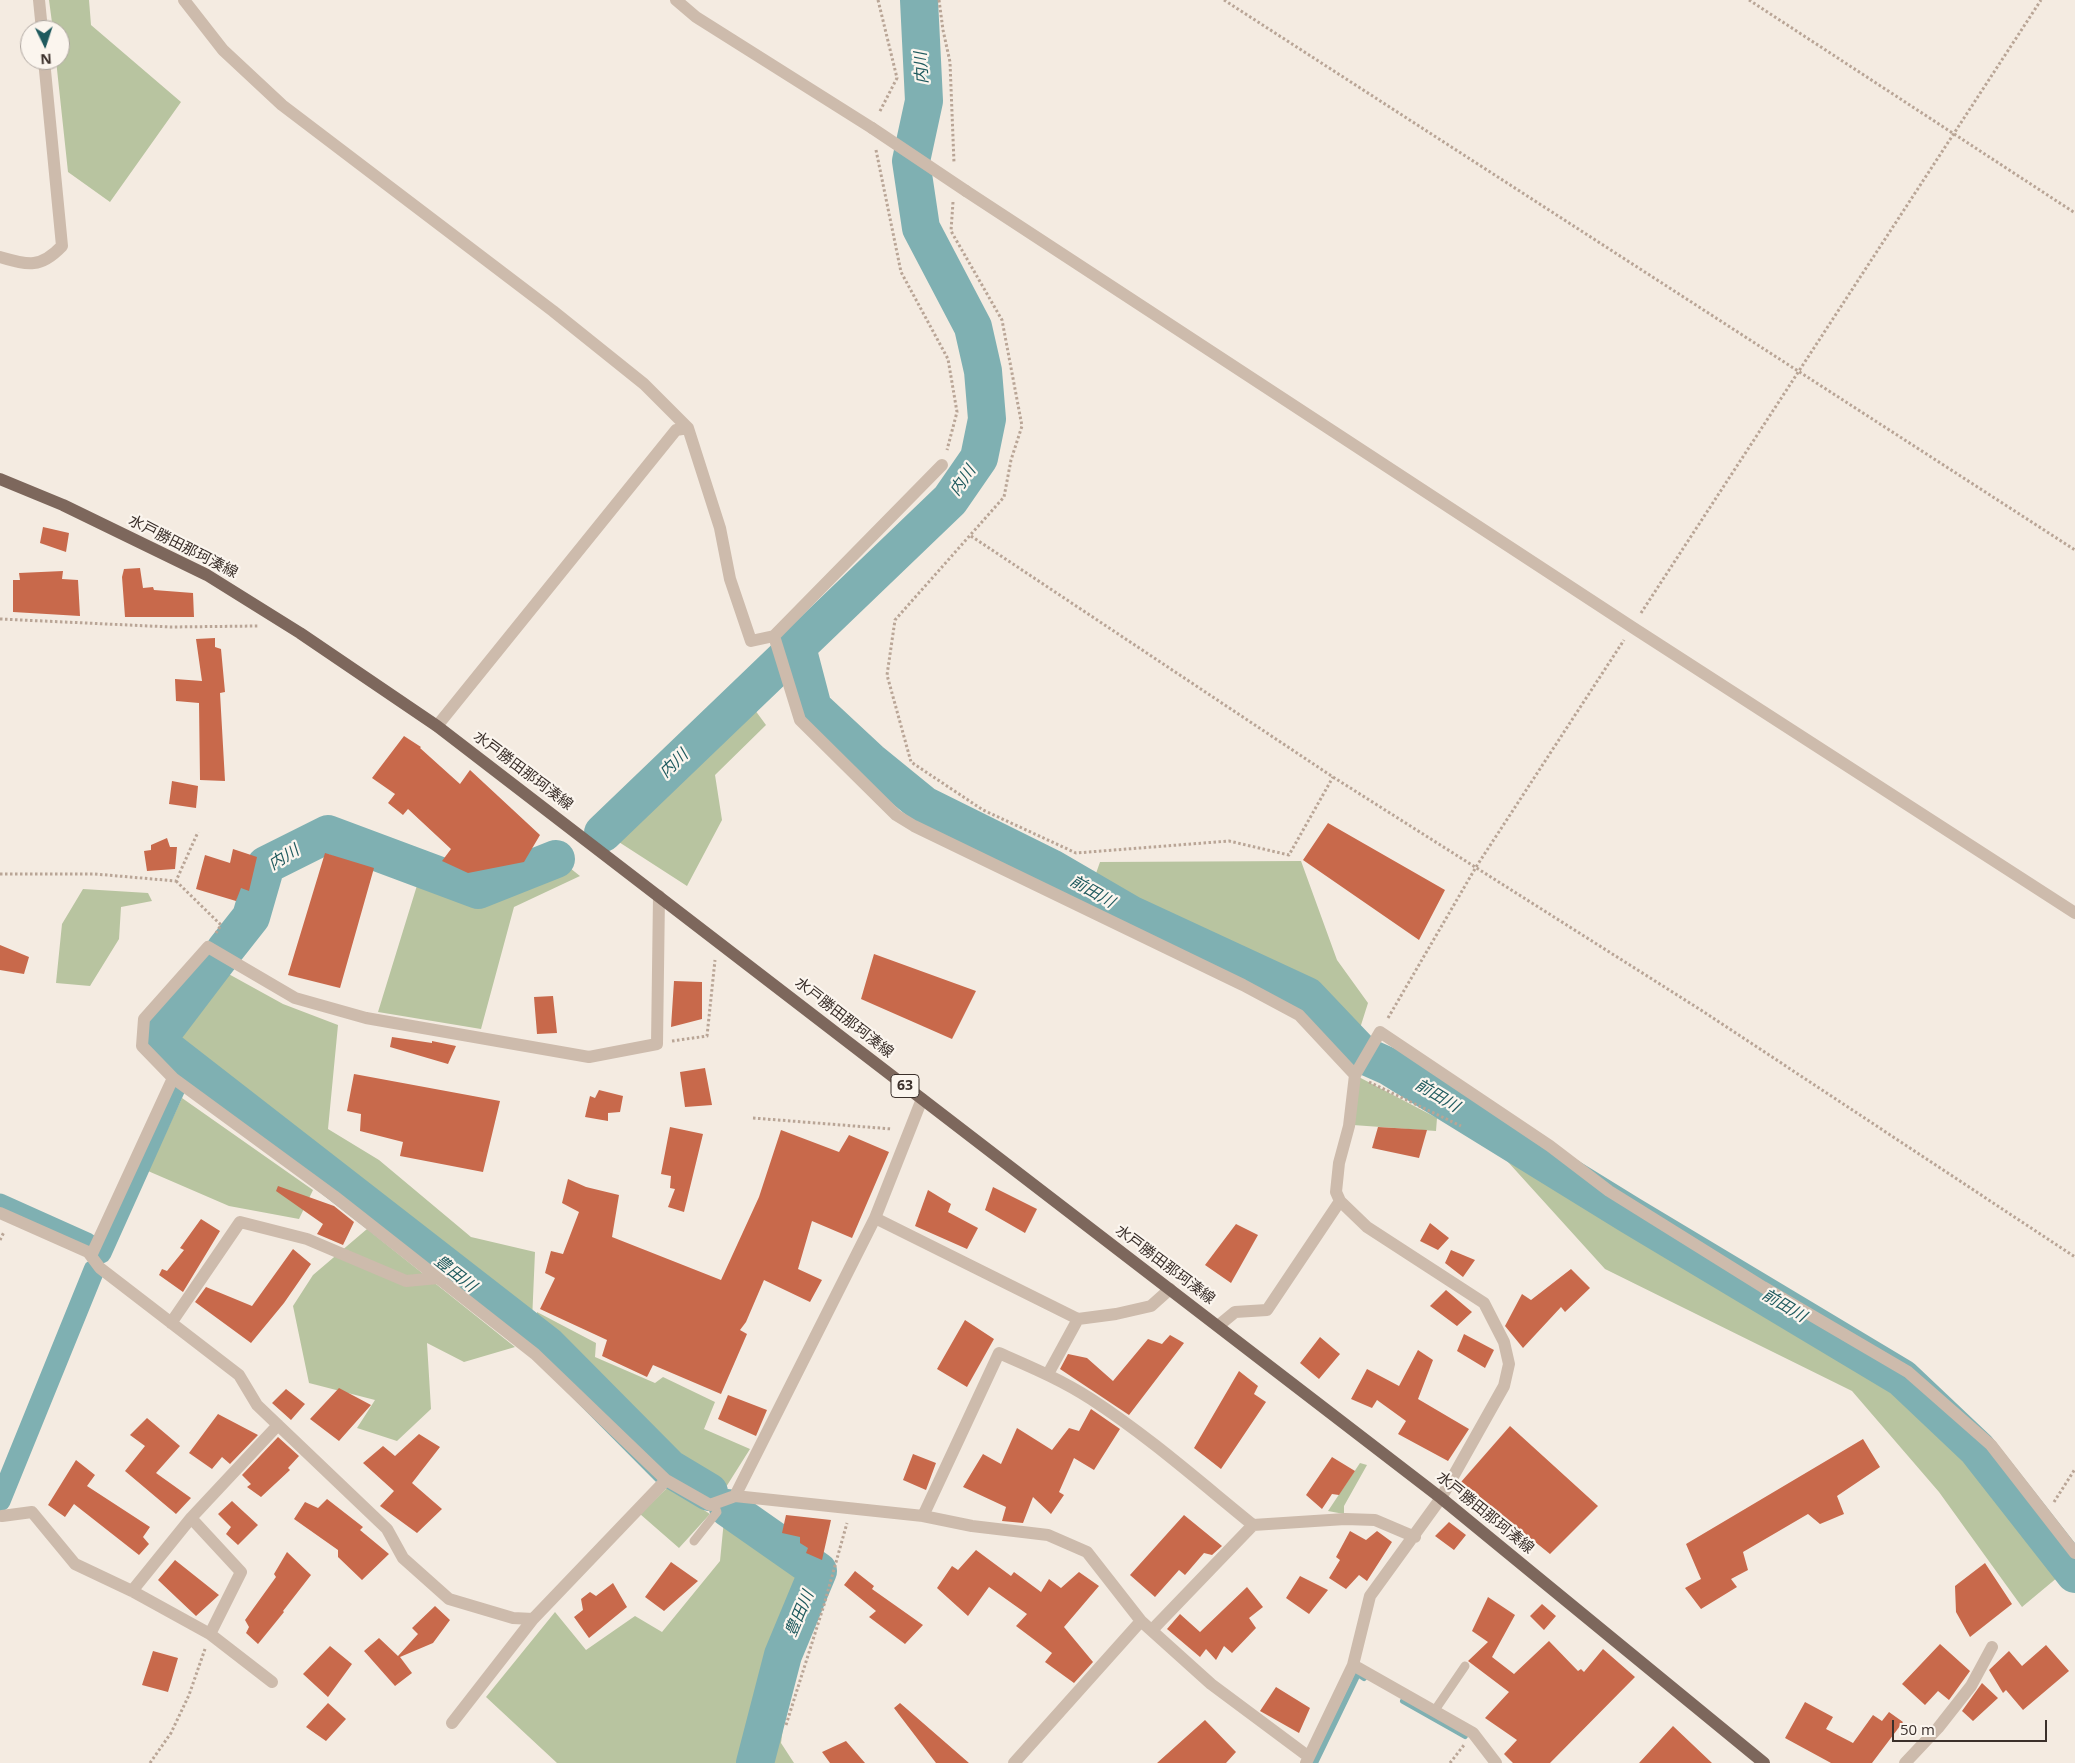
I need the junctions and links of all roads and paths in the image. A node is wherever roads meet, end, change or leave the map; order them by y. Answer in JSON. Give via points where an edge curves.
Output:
{"nodes":[{"id":1,"x":39,"y":0,"type":"edge"},
{"id":2,"x":184,"y":0,"type":"edge"},
{"id":3,"x":676,"y":0,"type":"edge"},
{"id":4,"x":878,"y":0,"type":"edge"},
{"id":5,"x":939,"y":0,"type":"edge"},
{"id":6,"x":1224,"y":0,"type":"edge"},
{"id":7,"x":1749,"y":0,"type":"edge"},
{"id":8,"x":2041,"y":0,"type":"edge"},
{"id":9,"x":41,"y":20,"type":"edge"},
{"id":10,"x":45,"y":70,"type":"edge"},
{"id":11,"x":872,"y":128,"type":"junction"},
{"id":12,"x":1954,"y":134,"type":"junction"},
{"id":13,"x":954,"y":168,"type":"dead end"},
{"id":14,"x":953,"y":195,"type":"dead end"},
{"id":15,"x":2075,"y":213,"type":"edge"},
{"id":16,"x":0,"y":257,"type":"edge"},
{"id":17,"x":1800,"y":370,"type":"junction"},
{"id":18,"x":688,"y":428,"type":"junction"},
{"id":19,"x":942,"y":465,"type":"joint"},
{"id":20,"x":0,"y":479,"type":"edge"},
{"id":21,"x":971,"y":536,"type":"junction"},
{"id":22,"x":2075,"y":550,"type":"edge"},
{"id":23,"x":0,"y":619,"type":"edge"},
{"id":24,"x":260,"y":626,"type":"dead end"},
{"id":25,"x":1632,"y":627,"type":"junction"},
{"id":26,"x":774,"y":636,"type":"junction"},
{"id":27,"x":437,"y":726,"type":"junction"},
{"id":28,"x":1333,"y":777,"type":"junction"},
{"id":29,"x":198,"y":832,"type":"dead end"},
{"id":30,"x":1476,"y":867,"type":"junction"},
{"id":31,"x":0,"y":874,"type":"edge"},
{"id":32,"x":176,"y":881,"type":"junction"},
{"id":33,"x":659,"y":896,"type":"junction"},
{"id":34,"x":2075,"y":913,"type":"edge"},
{"id":35,"x":718,"y":941,"type":"junction"},
{"id":36,"x":208,"y":947,"type":"junction"},
{"id":37,"x":1380,"y":1032,"type":"junction"},
{"id":38,"x":657,"y":1044,"type":"junction"},
{"id":39,"x":1355,"y":1075,"type":"junction"},
{"id":40,"x":173,"y":1078,"type":"junction"},
{"id":41,"x":922,"y":1099,"type":"junction"},
{"id":42,"x":752,"y":1118,"type":"dead end"},
{"id":43,"x":1461,"y":1126,"type":"dead end"},
{"id":44,"x":910,"y":1131,"type":"junction"},
{"id":45,"x":1340,"y":1201,"type":"junction"},
{"id":46,"x":0,"y":1213,"type":"edge"},
{"id":47,"x":874,"y":1218,"type":"junction"},
{"id":48,"x":91,"y":1256,"type":"junction"},
{"id":49,"x":2075,"y":1257,"type":"edge"},
{"id":50,"x":438,"y":1278,"type":"junction"},
{"id":51,"x":1170,"y":1289,"type":"junction"},
{"id":52,"x":1078,"y":1319,"type":"junction"},
{"id":53,"x":171,"y":1323,"type":"junction"},
{"id":54,"x":1218,"y":1326,"type":"junction"},
{"id":55,"x":1048,"y":1374,"type":"junction"},
{"id":56,"x":278,"y":1425,"type":"junction"},
{"id":57,"x":2075,"y":1469,"type":"edge"},
{"id":58,"x":666,"y":1480,"type":"junction"},
{"id":59,"x":735,"y":1496,"type":"junction"},
{"id":60,"x":1441,"y":1498,"type":"junction"},
{"id":61,"x":714,"y":1504,"type":"junction"},
{"id":62,"x":851,"y":1508,"type":"junction"},
{"id":63,"x":2045,"y":1515,"type":"junction"},
{"id":64,"x":923,"y":1516,"type":"junction"},
{"id":65,"x":1,"y":1517,"type":"edge"},
{"id":66,"x":190,"y":1518,"type":"junction"},
{"id":67,"x":1253,"y":1525,"type":"junction"},
{"id":68,"x":1415,"y":1537,"type":"junction"},
{"id":69,"x":694,"y":1541,"type":"dead end"},
{"id":70,"x":2075,"y":1553,"type":"edge"},
{"id":71,"x":132,"y":1590,"type":"junction"},
{"id":72,"x":533,"y":1619,"type":"junction"},
{"id":73,"x":1141,"y":1621,"type":"junction"},
{"id":74,"x":1152,"y":1630,"type":"junction"},
{"id":75,"x":210,"y":1634,"type":"junction"},
{"id":76,"x":1992,"y":1647,"type":"dead end"},
{"id":77,"x":1353,"y":1665,"type":"junction"},
{"id":78,"x":1464,"y":1666,"type":"dead end"},
{"id":79,"x":272,"y":1682,"type":"dead end"},
{"id":80,"x":1435,"y":1710,"type":"junction"},
{"id":81,"x":452,"y":1724,"type":"dead end"},
{"id":82,"x":786,"y":1724,"type":"dead end"},
{"id":83,"x":1307,"y":1760,"type":"edge"},
{"id":84,"x":150,"y":1763,"type":"edge"},
{"id":85,"x":1014,"y":1763,"type":"edge"},
{"id":86,"x":1496,"y":1763,"type":"edge"},
{"id":87,"x":1764,"y":1763,"type":"edge"},
{"id":88,"x":1905,"y":1763,"type":"edge"}],
"edges":[{"from":1,"to":9,"type":"street"},
{"from":2,"to":18,"type":"street","via":[[223,50],[282,105],[644,384]]},
{"from":3,"to":11,"type":"street","via":[[696,17]]},
{"from":4,"to":11,"type":"path","via":[[896,78]]},
{"from":5,"to":13,"type":"path","via":[[950,62]]},
{"from":6,"to":17,"type":"path"},
{"from":7,"to":12,"type":"path"},
{"from":8,"to":12,"type":"path"},
{"from":10,"to":16,"type":"street","via":[[62,246],[50,259],[26,265]]},
{"from":11,"to":19,"type":"path","via":[[901,272],[948,359],[957,412]]},
{"from":11,"to":25,"type":"street","bridge":true},
{"from":12,"to":15,"type":"path"},
{"from":12,"to":17,"type":"path"},
{"from":14,"to":21,"type":"path","via":[[951,231],[1002,320],[1022,426],[1004,497]]},
{"from":17,"to":22,"type":"path"},
{"from":17,"to":25,"type":"path"},
{"from":18,"to":26,"type":"street","via":[[720,528],[730,579],[751,641]]},
{"from":18,"to":27,"type":"street","via":[[676,430]]},
{"from":19,"to":26,"type":"street"},
{"from":20,"to":27,"type":"main road","name":"水戸勝田那珂湊線","number":"63","via":[[207,576],[300,633]]},
{"from":21,"to":28,"type":"path"},
{"from":21,"to":28,"type":"path","via":[[895,620],[887,675],[911,762],[983,810],[1076,853],[1229,841],[1289,855]]},
{"from":23,"to":24,"type":"path","via":[[171,628]]},
{"from":25,"to":30,"type":"path"},
{"from":25,"to":34,"type":"street"},
{"from":26,"to":39,"type":"street","via":[[800,720],[896,815],[1299,1015]]},
{"from":27,"to":33,"type":"main road","name":"水戸勝田那珂湊線","number":"63"},
{"from":28,"to":30,"type":"path"},
{"from":29,"to":32,"type":"path"},
{"from":30,"to":37,"type":"path"},
{"from":30,"to":49,"type":"path","via":[[1704,1012]]},
{"from":31,"to":32,"type":"path","via":[[96,874]]},
{"from":32,"to":36,"type":"path","via":[[221,925]]},
{"from":33,"to":35,"type":"main road","name":"水戸勝田那珂湊線","number":"63"},
{"from":33,"to":38,"type":"street"},
{"from":35,"to":38,"type":"path","via":[[707,1036]]},
{"from":35,"to":41,"type":"main road","name":"水戸勝田那珂湊線","number":"63"},
{"from":36,"to":38,"type":"street","via":[[295,998],[366,1018],[589,1057]]},
{"from":36,"to":40,"type":"street","via":[[144,1019],[142,1046]]},
{"from":37,"to":39,"type":"street"},
{"from":37,"to":63,"type":"street","via":[[1550,1146],[1609,1191],[1908,1372],[1991,1445]]},
{"from":39,"to":43,"type":"path"},
{"from":39,"to":45,"type":"street","via":[[1349,1126],[1339,1162],[1336,1192]]},
{"from":40,"to":48,"type":"street"},
{"from":40,"to":50,"type":"street","via":[[334,1196]]},
{"from":41,"to":44,"type":"street"},
{"from":41,"to":51,"type":"main road","name":"水戸勝田那珂湊線","number":"63"},
{"from":42,"to":44,"type":"path"},
{"from":44,"to":47,"type":"street"},
{"from":45,"to":54,"type":"street","via":[[1267,1310],[1235,1312]]},
{"from":45,"to":60,"type":"street","via":[[1367,1227],[1484,1303],[1504,1342],[1509,1364],[1504,1386]]},
{"from":46,"to":48,"type":"street"},
{"from":47,"to":52,"type":"street"},
{"from":47,"to":59,"type":"street"},
{"from":48,"to":53,"type":"street","via":[[100,1268]]},
{"from":50,"to":53,"type":"street","via":[[406,1281],[307,1239],[240,1222]]},
{"from":50,"to":58,"type":"street","via":[[536,1354]]},
{"from":51,"to":52,"type":"street","via":[[1151,1306]]},
{"from":51,"to":54,"type":"main road","name":"水戸勝田那珂湊線","number":"63"},
{"from":52,"to":55,"type":"street"},
{"from":53,"to":56,"type":"street","via":[[239,1375],[257,1406]]},
{"from":54,"to":60,"type":"main road","name":"水戸勝田那珂湊線","number":"63"},
{"from":55,"to":64,"type":"street","via":[[999,1353]]},
{"from":55,"to":67,"type":"street","via":[[1138,1433]]},
{"from":56,"to":66,"type":"street"},
{"from":56,"to":72,"type":"street","via":[[387,1529],[403,1558],[449,1599],[512,1618]]},
{"from":57,"to":63,"type":"path"},
{"from":58,"to":61,"type":"street","via":[[710,1505]]},
{"from":58,"to":72,"type":"street"},
{"from":59,"to":61,"type":"street"},
{"from":59,"to":62,"type":"street"},
{"from":60,"to":68,"type":"street"},
{"from":60,"to":87,"type":"main road","name":"水戸勝田那珂湊線","number":"63"},
{"from":61,"to":69,"type":"lane","via":[[716,1512]]},
{"from":62,"to":64,"type":"street"},
{"from":62,"to":82,"type":"path"},
{"from":63,"to":70,"type":"street"},
{"from":64,"to":73,"type":"street","via":[[972,1526],[1048,1535],[1086,1552]]},
{"from":65,"to":71,"type":"street","via":[[32,1512],[75,1564]]},
{"from":66,"to":71,"type":"street"},
{"from":66,"to":75,"type":"street","via":[[242,1572]]},
{"from":67,"to":68,"type":"street","via":[[1376,1520]]},
{"from":67,"to":74,"type":"street"},
{"from":68,"to":77,"type":"street","via":[[1370,1596]]},
{"from":71,"to":75,"type":"street"},
{"from":72,"to":81,"type":"street"},
{"from":73,"to":74,"type":"street"},
{"from":73,"to":85,"type":"street"},
{"from":74,"to":83,"type":"street","via":[[1211,1684]]},
{"from":75,"to":79,"type":"street"},
{"from":75,"to":84,"type":"path","via":[[186,1702],[171,1733]]},
{"from":76,"to":88,"type":"street","via":[[1971,1686]]},
{"from":77,"to":80,"type":"street"},
{"from":77,"to":83,"type":"street"},
{"from":78,"to":80,"type":"lane"},
{"from":80,"to":86,"type":"street","via":[[1473,1733]]}]}
